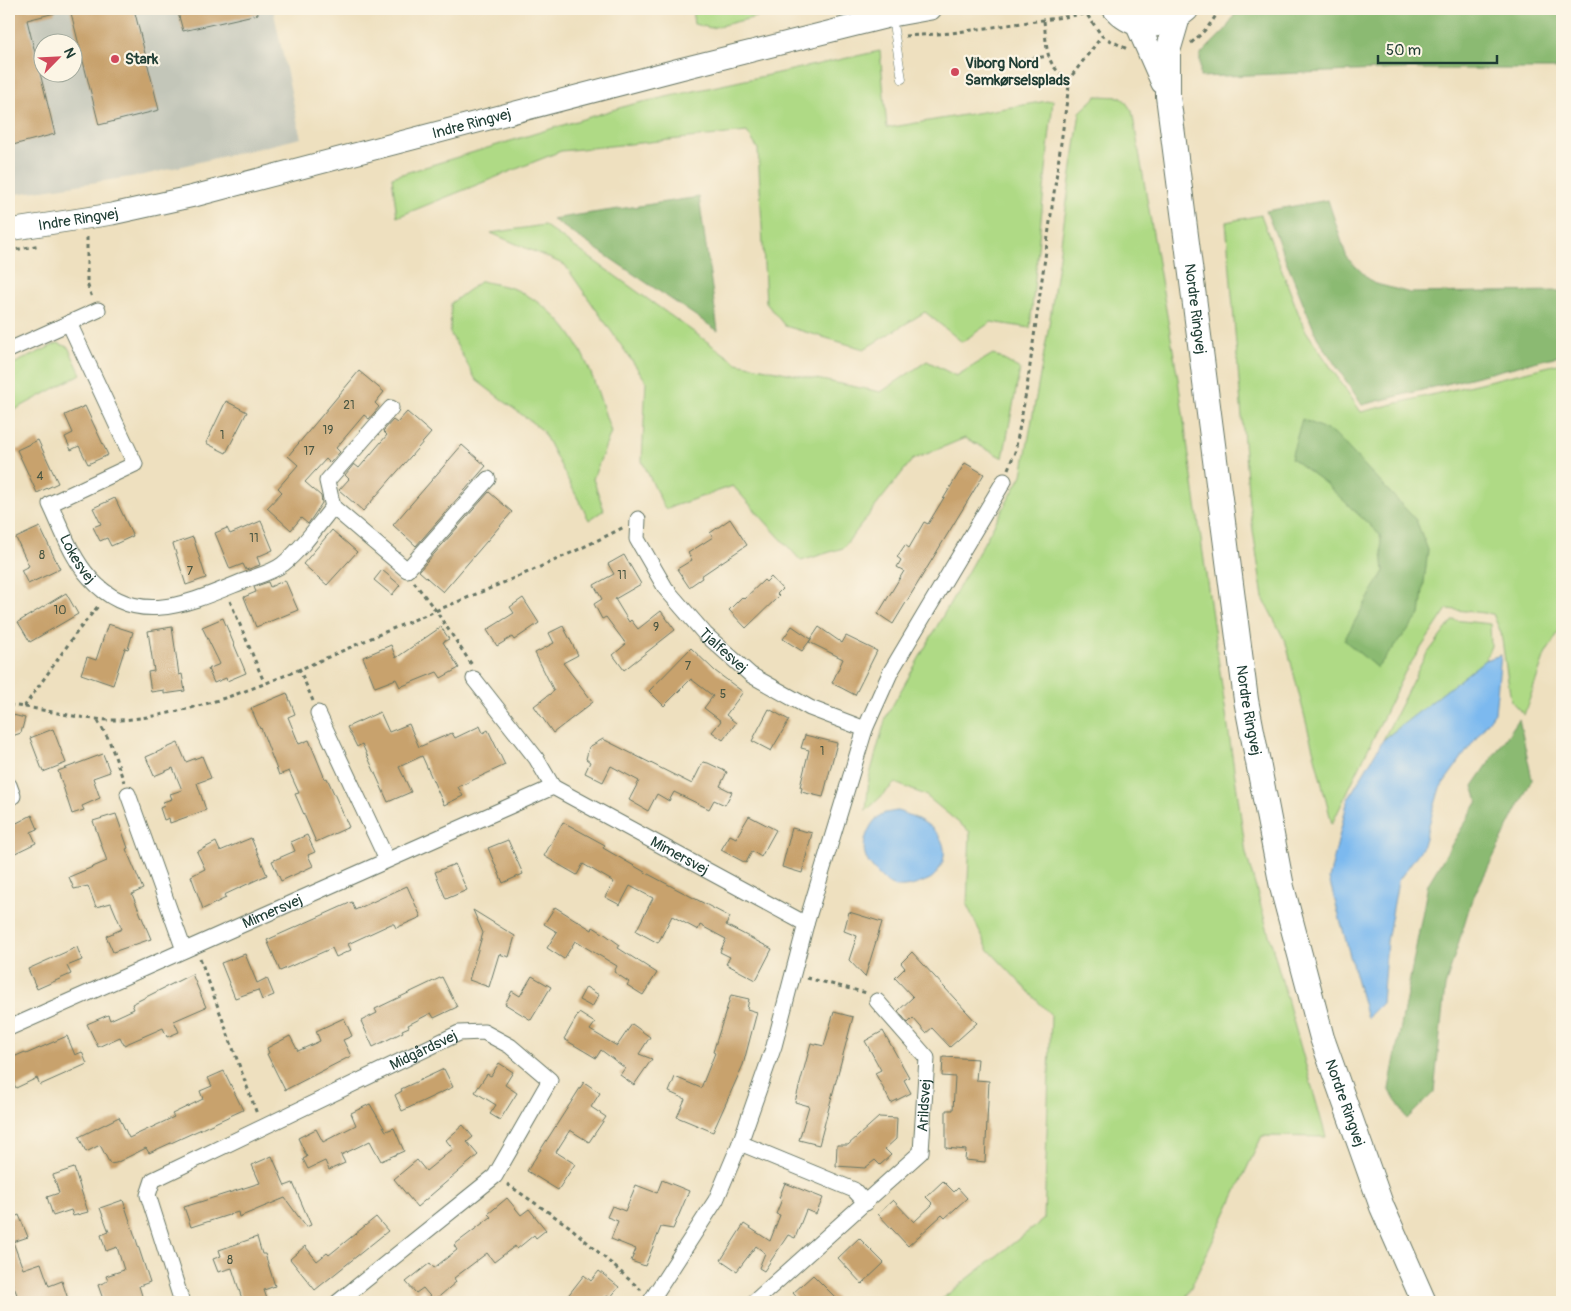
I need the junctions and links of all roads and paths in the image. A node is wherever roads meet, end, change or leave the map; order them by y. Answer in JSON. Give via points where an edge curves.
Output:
{"nodes":[{"id":1,"x":932,"y":9,"type":"edge"},
{"id":2,"x":1083,"y":9,"type":"edge"},
{"id":3,"x":1115,"y":9,"type":"edge"},
{"id":4,"x":1182,"y":13,"type":"edge"},
{"id":5,"x":1085,"y":14,"type":"junction"},
{"id":6,"x":892,"y":16,"type":"junction"},
{"id":7,"x":1044,"y":21,"type":"junction"},
{"id":8,"x":1137,"y":24,"type":"junction"},
{"id":9,"x":895,"y":38,"type":"junction"},
{"id":10,"x":1048,"y":56,"type":"junction"},
{"id":11,"x":1009,"y":64,"type":"dead end"},
{"id":12,"x":1070,"y":78,"type":"junction"},
{"id":13,"x":902,"y":80,"type":"dead end"},
{"id":14,"x":1168,"y":96,"type":"junction"},
{"id":15,"x":9,"y":230,"type":"edge"},
{"id":16,"x":87,"y":237,"type":"dead end"},
{"id":17,"x":98,"y":310,"type":"joint"},
{"id":18,"x":69,"y":323,"type":"junction"},
{"id":19,"x":9,"y":350,"type":"edge"},
{"id":20,"x":391,"y":408,"type":"dead end"},
{"id":21,"x":488,"y":480,"type":"dead end"},
{"id":22,"x":1004,"y":481,"type":"joint"},
{"id":23,"x":333,"y":507,"type":"junction"},
{"id":24,"x":638,"y":519,"type":"joint"},
{"id":25,"x":407,"y":570,"type":"junction"},
{"id":26,"x":224,"y":589,"type":"junction"},
{"id":27,"x":108,"y":594,"type":"junction"},
{"id":28,"x":436,"y":611,"type":"junction"},
{"id":29,"x":299,"y":668,"type":"junction"},
{"id":30,"x":474,"y":679,"type":"joint"},
{"id":31,"x":264,"y":682,"type":"junction"},
{"id":32,"x":9,"y":705,"type":"edge"},
{"id":33,"x":24,"y":707,"type":"junction"},
{"id":34,"x":318,"y":713,"type":"joint"},
{"id":35,"x":98,"y":721,"type":"junction"},
{"id":36,"x":865,"y":729,"type":"junction"},
{"id":37,"x":9,"y":785,"type":"edge"},
{"id":38,"x":553,"y":787,"type":"junction"},
{"id":39,"x":128,"y":794,"type":"joint"},
{"id":40,"x":9,"y":798,"type":"edge"},
{"id":41,"x":387,"y":860,"type":"junction"},
{"id":42,"x":806,"y":924,"type":"junction"},
{"id":43,"x":190,"y":948,"type":"junction"},
{"id":44,"x":793,"y":974,"type":"junction"},
{"id":45,"x":877,"y":1001,"type":"joint"},
{"id":46,"x":9,"y":1028,"type":"edge"},
{"id":47,"x":262,"y":1129,"type":"junction"},
{"id":48,"x":740,"y":1143,"type":"junction"},
{"id":49,"x":495,"y":1176,"type":"junction"},
{"id":50,"x":866,"y":1203,"type":"junction"},
{"id":51,"x":651,"y":1301,"type":"edge"},
{"id":52,"x":182,"y":1302,"type":"edge"},
{"id":53,"x":338,"y":1302,"type":"edge"},
{"id":54,"x":754,"y":1302,"type":"edge"},
{"id":55,"x":1424,"y":1302,"type":"edge"}],
"edges":[{"from":1,"to":6,"type":"street","name":"Indre Ringvej"},
{"from":2,"to":5,"type":"path"},
{"from":3,"to":8,"type":"main road"},
{"from":4,"to":8,"type":"main road","via":[[1158,25]]},
{"from":4,"to":14,"type":"main road","name":"Nordre Ringvej","via":[[1168,51]]},
{"from":5,"to":7,"type":"path"},
{"from":5,"to":12,"type":"path","via":[[1102,36]]},
{"from":6,"to":9,"type":"lane"},
{"from":6,"to":15,"type":"street","name":"Indre Ringvej","via":[[194,196],[112,214]]},
{"from":7,"to":9,"type":"path"},
{"from":7,"to":10,"type":"path"},
{"from":8,"to":14,"type":"main road","name":"Nordre Ringvej"},
{"from":9,"to":13,"type":"lane"},
{"from":10,"to":11,"type":"path"},
{"from":10,"to":12,"type":"path","via":[[1054,70]]},
{"from":12,"to":22,"type":"path","via":[[1027,388],[1016,452]]},
{"from":14,"to":55,"type":"main road","name":"Nordre Ringvej","via":[[1246,700],[1282,887],[1322,1038],[1382,1207]]},
{"from":16,"to":17,"type":"path","via":[[87,283]]},
{"from":17,"to":18,"type":"street"},
{"from":18,"to":19,"type":"street"},
{"from":18,"to":27,"type":"street","name":"Lokesvej","via":[[135,464],[50,504],[76,561]]},
{"from":20,"to":23,"type":"street","via":[[327,481]]},
{"from":21,"to":25,"type":"street"},
{"from":22,"to":36,"type":"street","via":[[891,671]]},
{"from":23,"to":25,"type":"street"},
{"from":23,"to":26,"type":"street","name":"Lokesvej","via":[[282,565]]},
{"from":24,"to":28,"type":"path","via":[[577,551]]},
{"from":24,"to":36,"type":"street","name":"Tjalfesvej","via":[[637,539],[666,589],[705,634],[751,675],[810,708]]},
{"from":25,"to":28,"type":"path"},
{"from":26,"to":27,"type":"street","name":"Lokesvej","via":[[187,604],[166,608],[139,606]]},
{"from":26,"to":31,"type":"path"},
{"from":27,"to":33,"type":"path"},
{"from":28,"to":29,"type":"path"},
{"from":28,"to":30,"type":"path","via":[[476,673]]},
{"from":29,"to":31,"type":"path"},
{"from":29,"to":34,"type":"path"},
{"from":30,"to":38,"type":"street","via":[[536,758]]},
{"from":31,"to":35,"type":"path","via":[[185,710]]},
{"from":32,"to":33,"type":"path"},
{"from":33,"to":35,"type":"path"},
{"from":34,"to":41,"type":"street"},
{"from":35,"to":39,"type":"path","via":[[109,740]]},
{"from":36,"to":42,"type":"street"},
{"from":37,"to":40,"type":"street","via":[[13,796]]},
{"from":38,"to":41,"type":"street","name":"Mimersvej"},
{"from":38,"to":42,"type":"street","name":"Mimersvej"},
{"from":39,"to":43,"type":"street"},
{"from":41,"to":43,"type":"street","name":"Mimersvej"},
{"from":42,"to":44,"type":"street"},
{"from":43,"to":46,"type":"street","name":"Mimersvej"},
{"from":43,"to":47,"type":"path"},
{"from":44,"to":45,"type":"path","via":[[866,993]]},
{"from":44,"to":48,"type":"street","via":[[774,1046]]},
{"from":45,"to":50,"type":"street","name":"Arildsvej","via":[[927,1058],[922,1152]]},
{"from":47,"to":49,"type":"street","name":"Midgårdsvej","via":[[459,1033],[484,1032],[510,1046],[550,1080]]},
{"from":47,"to":52,"type":"street","name":"Midgårdsvej","via":[[153,1180],[148,1195]]},
{"from":48,"to":50,"type":"street","via":[[854,1190]]},
{"from":48,"to":51,"type":"street","via":[[716,1200]]},
{"from":49,"to":51,"type":"path","via":[[570,1227]]},
{"from":49,"to":53,"type":"street","name":"Midgårdsvej"},
{"from":50,"to":54,"type":"street","name":"Arildsvej"}]}
